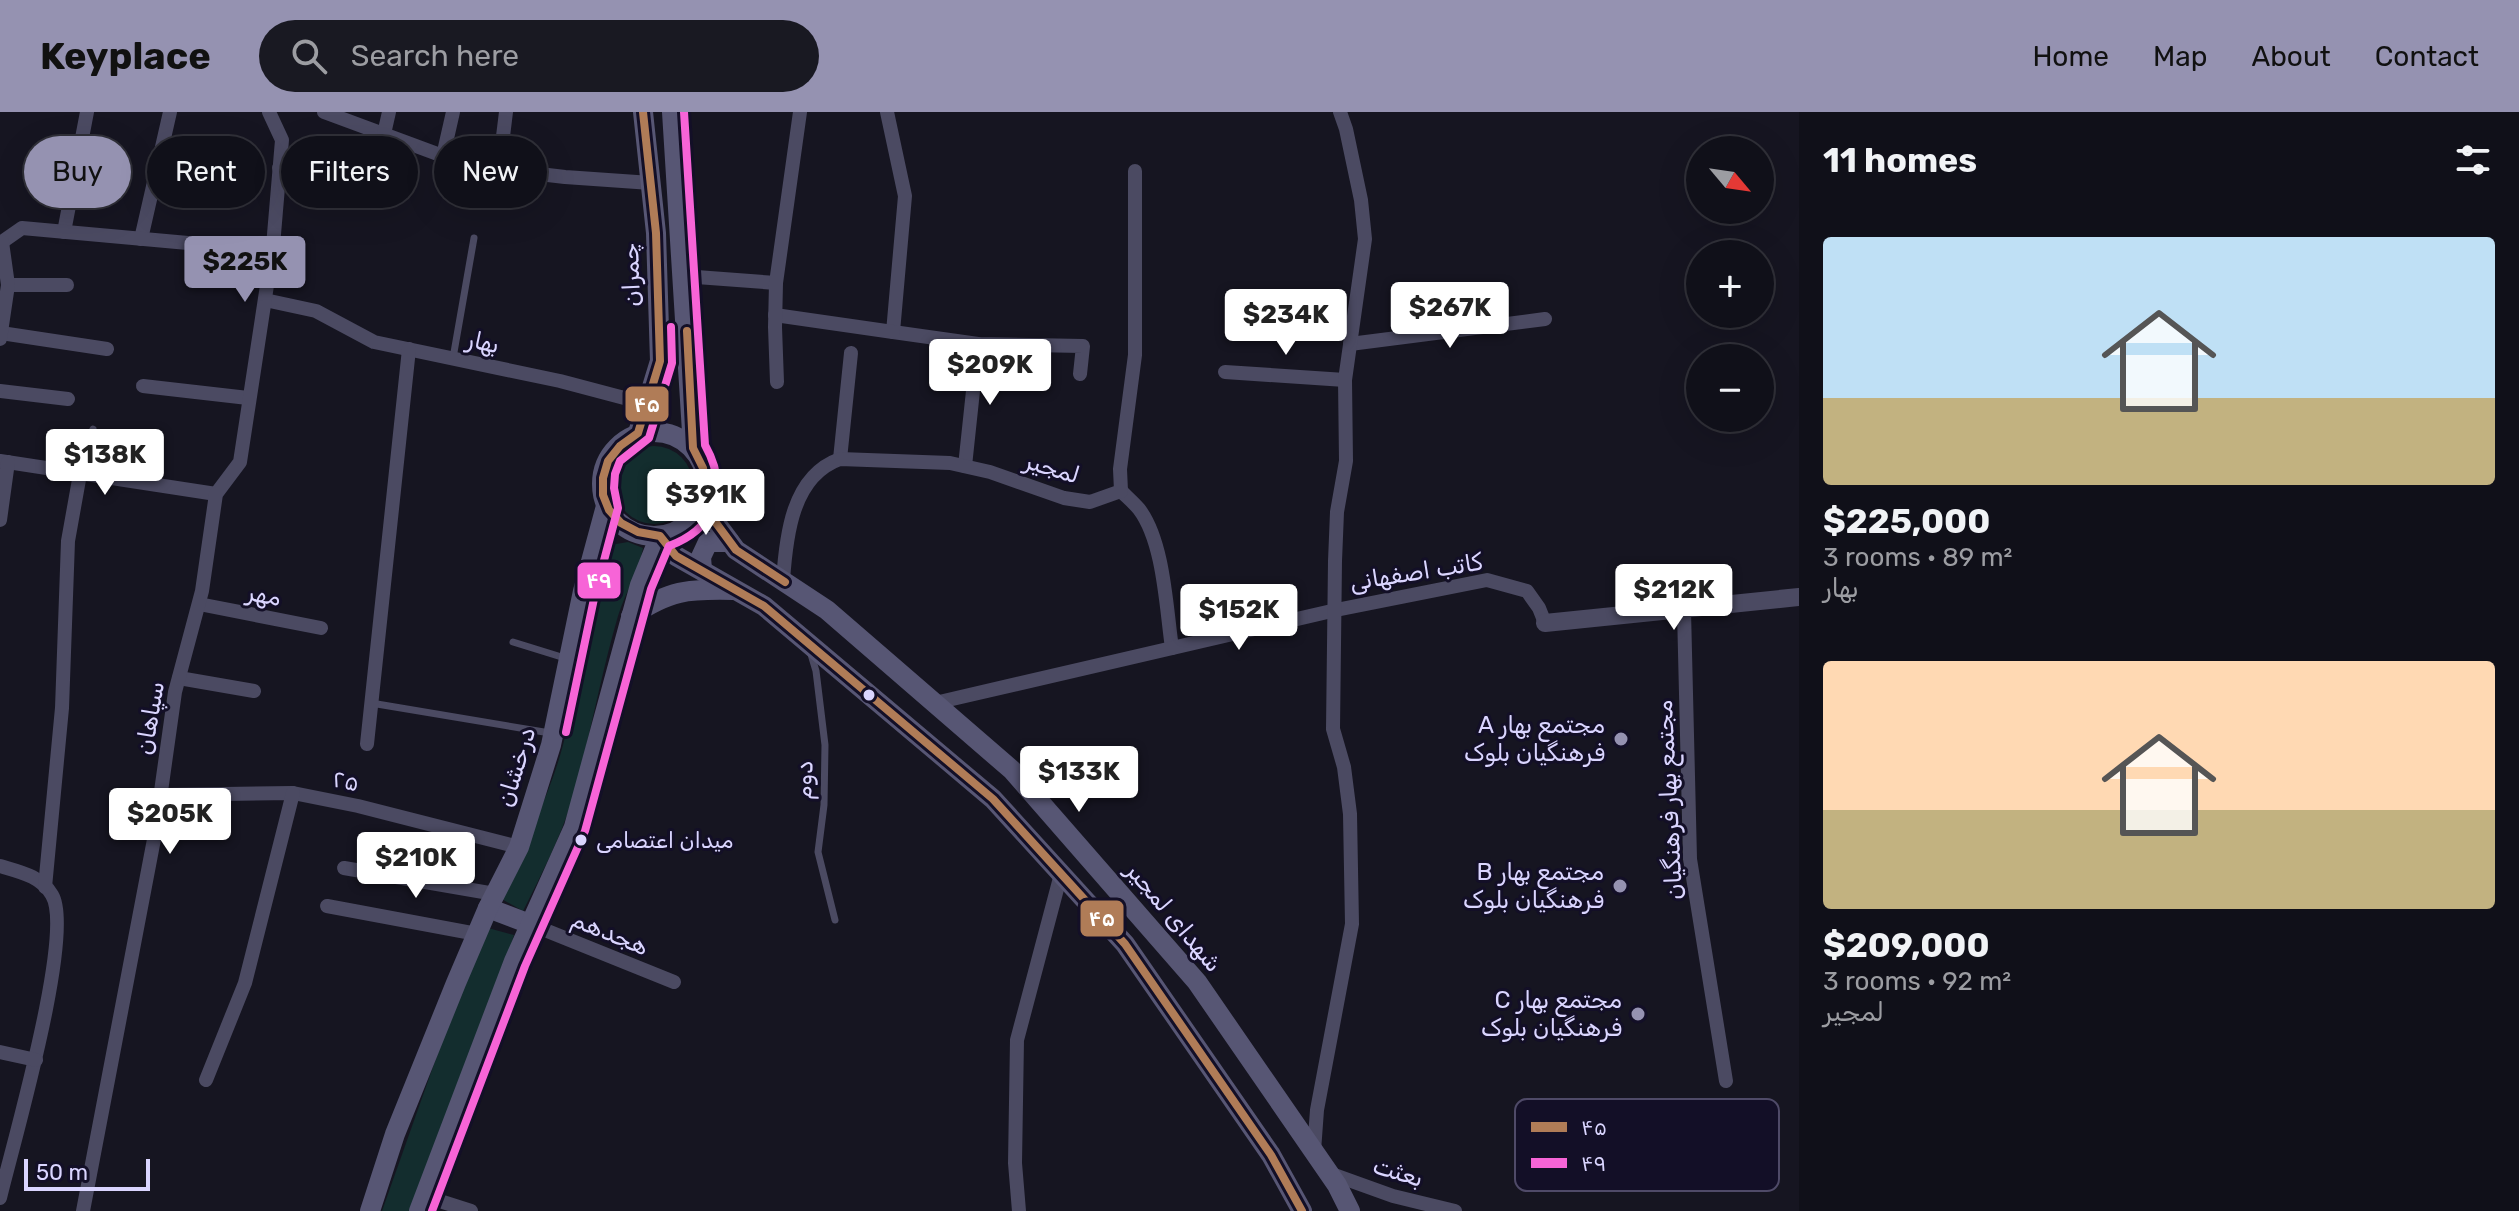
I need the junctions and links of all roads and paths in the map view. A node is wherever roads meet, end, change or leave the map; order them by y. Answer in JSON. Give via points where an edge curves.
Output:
{"nodes":[{"id":1,"x":87,"y":112,"type":"edge"},
{"id":2,"x":170,"y":112,"type":"edge"},
{"id":3,"x":269,"y":112,"type":"edge"},
{"id":4,"x":324,"y":112,"type":"edge"},
{"id":5,"x":389,"y":112,"type":"edge"},
{"id":6,"x":453,"y":112,"type":"edge"},
{"id":7,"x":506,"y":112,"type":"edge"},
{"id":8,"x":643,"y":112,"type":"edge"},
{"id":9,"x":672,"y":112,"type":"edge"},
{"id":10,"x":800,"y":112,"type":"edge"},
{"id":11,"x":887,"y":112,"type":"edge"},
{"id":12,"x":1340,"y":112,"type":"edge"},
{"id":13,"x":384,"y":134,"type":"junction"},
{"id":14,"x":448,"y":136,"type":"edge"},
{"id":15,"x":503,"y":136,"type":"edge"},
{"id":16,"x":434,"y":153,"type":"edge"},
{"id":17,"x":279,"y":168,"type":"joint"},
{"id":18,"x":1135,"y":171,"type":"dead end"},
{"id":19,"x":547,"y":173,"type":"edge"},
{"id":20,"x":651,"y":183,"type":"junction"},
{"id":21,"x":64,"y":232,"type":"junction"},
{"id":22,"x":474,"y":238,"type":"dead end"},
{"id":23,"x":141,"y":239,"type":"junction"},
{"id":24,"x":1,"y":242,"type":"edge"},
{"id":25,"x":273,"y":246,"type":"junction"},
{"id":26,"x":683,"y":276,"type":"junction"},
{"id":27,"x":776,"y":283,"type":"junction"},
{"id":28,"x":8,"y":285,"type":"junction"},
{"id":29,"x":67,"y":285,"type":"dead end"},
{"id":30,"x":265,"y":300,"type":"junction"},
{"id":31,"x":775,"y":315,"type":"junction"},
{"id":32,"x":1545,"y":319,"type":"dead end"},
{"id":33,"x":893,"y":332,"type":"junction"},
{"id":34,"x":1,"y":333,"type":"edge"},
{"id":35,"x":0,"y":339,"type":"edge"},
{"id":36,"x":978,"y":344,"type":"junction"},
{"id":37,"x":1350,"y":344,"type":"junction"},
{"id":38,"x":107,"y":349,"type":"dead end"},
{"id":39,"x":409,"y":349,"type":"junction"},
{"id":40,"x":851,"y":353,"type":"dead end"},
{"id":41,"x":453,"y":358,"type":"junction"},
{"id":42,"x":1225,"y":372,"type":"dead end"},
{"id":43,"x":1080,"y":374,"type":"dead end"},
{"id":44,"x":1345,"y":380,"type":"junction"},
{"id":45,"x":777,"y":382,"type":"dead end"},
{"id":46,"x":143,"y":386,"type":"dead end"},
{"id":47,"x":0,"y":391,"type":"edge"},
{"id":48,"x":248,"y":398,"type":"junction"},
{"id":49,"x":68,"y":399,"type":"dead end"},
{"id":50,"x":647,"y":404,"type":"junction"},
{"id":51,"x":93,"y":429,"type":"dead end"},
{"id":52,"x":638,"y":433,"type":"junction"},
{"id":53,"x":693,"y":448,"type":"junction"},
{"id":54,"x":840,"y":459,"type":"junction"},
{"id":55,"x":4,"y":462,"type":"edge"},
{"id":56,"x":965,"y":466,"type":"junction"},
{"id":57,"x":80,"y":474,"type":"junction"},
{"id":58,"x":1121,"y":491,"type":"junction"},
{"id":59,"x":216,"y":494,"type":"junction"},
{"id":60,"x":702,"y":504,"type":"junction"},
{"id":61,"x":606,"y":506,"type":"junction"},
{"id":62,"x":0,"y":520,"type":"edge"},
{"id":63,"x":660,"y":536,"type":"junction"},
{"id":64,"x":730,"y":542,"type":"junction"},
{"id":65,"x":702,"y":570,"type":"junction"},
{"id":66,"x":783,"y":581,"type":"junction"},
{"id":67,"x":737,"y":590,"type":"junction"},
{"id":68,"x":1799,"y":597,"type":"edge"},
{"id":69,"x":199,"y":604,"type":"junction"},
{"id":70,"x":1336,"y":610,"type":"junction"},
{"id":71,"x":1684,"y":611,"type":"junction"},
{"id":72,"x":631,"y":616,"type":"junction"},
{"id":73,"x":1545,"y":623,"type":"joint"},
{"id":74,"x":321,"y":628,"type":"dead end"},
{"id":75,"x":513,"y":642,"type":"dead end"},
{"id":76,"x":807,"y":642,"type":"junction"},
{"id":77,"x":1172,"y":648,"type":"junction"},
{"id":78,"x":569,"y":659,"type":"junction"},
{"id":79,"x":179,"y":678,"type":"junction"},
{"id":80,"x":254,"y":691,"type":"dead end"},
{"id":81,"x":371,"y":703,"type":"junction"},
{"id":82,"x":935,"y":703,"type":"junction"},
{"id":83,"x":554,"y":733,"type":"junction"},
{"id":84,"x":367,"y":744,"type":"dead end"},
{"id":85,"x":293,"y":793,"type":"junction"},
{"id":86,"x":160,"y":795,"type":"junction"},
{"id":87,"x":519,"y":847,"type":"junction"},
{"id":88,"x":0,"y":866,"type":"edge"},
{"id":89,"x":344,"y":868,"type":"dead end"},
{"id":90,"x":1061,"y":874,"type":"junction"},
{"id":91,"x":45,"y":887,"type":"junction"},
{"id":92,"x":492,"y":901,"type":"junction"},
{"id":93,"x":327,"y":906,"type":"dead end"},
{"id":94,"x":835,"y":920,"type":"dead end"},
{"id":95,"x":530,"y":924,"type":"junction"},
{"id":96,"x":477,"y":934,"type":"junction"},
{"id":97,"x":674,"y":982,"type":"dead end"},
{"id":98,"x":1,"y":1056,"type":"edge"},
{"id":99,"x":36,"y":1060,"type":"junction"},
{"id":100,"x":206,"y":1080,"type":"dead end"},
{"id":101,"x":1726,"y":1081,"type":"dead end"},
{"id":102,"x":1314,"y":1151,"type":"junction"},
{"id":103,"x":1329,"y":1173,"type":"junction"},
{"id":104,"x":0,"y":1198,"type":"edge"},
{"id":105,"x":422,"y":1203,"type":"edge"},
{"id":106,"x":83,"y":1211,"type":"edge"},
{"id":107,"x":370,"y":1211,"type":"edge"},
{"id":108,"x":471,"y":1211,"type":"edge"},
{"id":109,"x":1019,"y":1211,"type":"edge"},
{"id":110,"x":1302,"y":1211,"type":"edge"},
{"id":111,"x":1350,"y":1211,"type":"edge"},
{"id":112,"x":1455,"y":1211,"type":"edge"}],
"edges":[{"from":1,"to":21,"type":"street"},
{"from":2,"to":23,"type":"street"},
{"from":3,"to":17,"type":"street","via":[[282,140]]},
{"from":4,"to":13,"type":"street"},
{"from":5,"to":13,"type":"street"},
{"from":6,"to":14,"type":"street"},
{"from":7,"to":15,"type":"street"},
{"from":8,"to":20,"type":"main road","name":"چمران"},
{"from":9,"to":26,"type":"main road"},
{"from":10,"to":27,"type":"street"},
{"from":11,"to":33,"type":"street","via":[[905,196]]},
{"from":12,"to":37,"type":"street","via":[[1365,239]]},
{"from":13,"to":16,"type":"street"},
{"from":17,"to":25,"type":"street"},
{"from":18,"to":58,"type":"street","via":[[1135,355]]},
{"from":19,"to":20,"type":"street"},
{"from":20,"to":50,"type":"main road","name":"چمران","via":[[660,361]]},
{"from":21,"to":23,"type":"street"},
{"from":21,"to":24,"type":"street","via":[[22,228]]},
{"from":22,"to":41,"type":"lane"},
{"from":23,"to":25,"type":"street"},
{"from":24,"to":28,"type":"street"},
{"from":25,"to":30,"type":"street"},
{"from":26,"to":27,"type":"street"},
{"from":26,"to":53,"type":"main road"},
{"from":27,"to":31,"type":"street"},
{"from":28,"to":29,"type":"street"},
{"from":28,"to":34,"type":"street"},
{"from":30,"to":39,"type":"street","name":"بهار","via":[[316,311],[374,342]]},
{"from":30,"to":48,"type":"street"},
{"from":31,"to":33,"type":"street"},
{"from":31,"to":45,"type":"street"},
{"from":32,"to":37,"type":"street"},
{"from":33,"to":36,"type":"street"},
{"from":34,"to":35,"type":"street"},
{"from":34,"to":38,"type":"street"},
{"from":36,"to":43,"type":"street","via":[[1083,346]]},
{"from":36,"to":56,"type":"street"},
{"from":37,"to":44,"type":"street"},
{"from":39,"to":41,"type":"street","name":"بهار"},
{"from":39,"to":81,"type":"street"},
{"from":40,"to":54,"type":"street"},
{"from":41,"to":50,"type":"street","name":"بهار"},
{"from":42,"to":44,"type":"street"},
{"from":44,"to":70,"type":"street","via":[[1346,461],[1337,512]]},
{"from":46,"to":48,"type":"street"},
{"from":47,"to":49,"type":"street"},
{"from":48,"to":59,"type":"street","via":[[240,462]]},
{"from":50,"to":52,"type":"main road","name":"چمران"},
{"from":51,"to":57,"type":"lane"},
{"from":52,"to":53,"type":"main road","via":[[668,433]]},
{"from":52,"to":61,"type":"main road","via":[[610,454],[603,471]]},
{"from":53,"to":60,"type":"main road","via":[[706,475]]},
{"from":54,"to":56,"type":"street","name":"لمجیر"},
{"from":54,"to":66,"type":"street","via":[[809,480],[799,498]]},
{"from":55,"to":57,"type":"street"},
{"from":55,"to":62,"type":"street"},
{"from":56,"to":58,"type":"street","name":"لمجیر","via":[[1064,498],[1090,502]]},
{"from":57,"to":59,"type":"street"},
{"from":57,"to":91,"type":"street","via":[[68,541],[62,708]]},
{"from":58,"to":77,"type":"street","via":[[1139,509],[1152,534]]},
{"from":59,"to":69,"type":"street","name":"سپاهان"},
{"from":60,"to":63,"type":"main road","via":[[685,526]]},
{"from":60,"to":64,"type":"main road","name":"شهدای لمجیر"},
{"from":61,"to":63,"type":"main road","via":[[628,530]]},
{"from":61,"to":78,"type":"main road","name":"درخشان"},
{"from":63,"to":65,"type":"main road","via":[[676,556]]},
{"from":63,"to":72,"type":"main road"},
{"from":64,"to":65,"type":"main road","via":[[708,542]]},
{"from":64,"to":66,"type":"main road","name":"شهدای لمجیر"},
{"from":65,"to":67,"type":"main road"},
{"from":66,"to":82,"type":"main road","name":"شهدای لمجیر","via":[[827,610]]},
{"from":67,"to":72,"type":"main road","via":[[687,590],[658,598]]},
{"from":67,"to":76,"type":"main road"},
{"from":68,"to":71,"type":"street","name":"کاتب اصفهانی"},
{"from":69,"to":74,"type":"street","name":"مهر"},
{"from":69,"to":79,"type":"street","name":"سپاهان"},
{"from":70,"to":73,"type":"street","name":"کاتب اصفهانی","via":[[1487,580],[1527,591]]},
{"from":70,"to":77,"type":"street","name":"کاتب اصفهانی"},
{"from":70,"to":102,"type":"street","via":[[1333,729],[1350,814],[1352,924]]},
{"from":71,"to":73,"type":"street","name":"کاتب اصفهانی"},
{"from":71,"to":101,"type":"street","name":"مجتمع بهار فرهنگیان","via":[[1690,859]]},
{"from":72,"to":95,"type":"main road","via":[[574,827]]},
{"from":75,"to":78,"type":"lane"},
{"from":76,"to":90,"type":"main road","via":[[993,799]]},
{"from":76,"to":94,"type":"lane","name":"دوم","via":[[825,745],[818,852]]},
{"from":77,"to":82,"type":"street","name":"کاتب اصفهانی"},
{"from":78,"to":83,"type":"main road","name":"درخشان"},
{"from":79,"to":80,"type":"street"},
{"from":79,"to":86,"type":"street","name":"سپاهان"},
{"from":81,"to":83,"type":"lane"},
{"from":81,"to":84,"type":"street"},
{"from":82,"to":102,"type":"main road","name":"شهدای لمجیر","via":[[1012,770],[1197,982]]},
{"from":83,"to":87,"type":"main road","name":"درخشان"},
{"from":85,"to":86,"type":"street","name":"۲۵"},
{"from":85,"to":87,"type":"street","name":"۲۵"},
{"from":85,"to":100,"type":"street","via":[[245,983]]},
{"from":86,"to":106,"type":"street","name":"سپاهان"},
{"from":87,"to":92,"type":"main road","name":"درخشان"},
{"from":88,"to":91,"type":"street","via":[[38,878]]},
{"from":89,"to":92,"type":"street"},
{"from":90,"to":109,"type":"street","via":[[1017,1040]]},
{"from":90,"to":110,"type":"main road","via":[[1125,944],[1271,1155]]},
{"from":91,"to":99,"type":"street","via":[[54,897],[58,926]]},
{"from":92,"to":95,"type":"main road"},
{"from":92,"to":96,"type":"main road","name":"درخشان"},
{"from":93,"to":96,"type":"street"},
{"from":95,"to":97,"type":"street","name":"هجدهم"},
{"from":95,"to":105,"type":"main road"},
{"from":96,"to":107,"type":"main road","name":"درخشان","via":[[395,1134]]},
{"from":98,"to":99,"type":"street"},
{"from":99,"to":104,"type":"street"},
{"from":102,"to":103,"type":"main road","name":"شهدای لمجیر"},
{"from":103,"to":111,"type":"main road","name":"شهدای لمجیر"},
{"from":103,"to":112,"type":"street","name":"بعثت"},
{"from":105,"to":108,"type":"street"}]}
